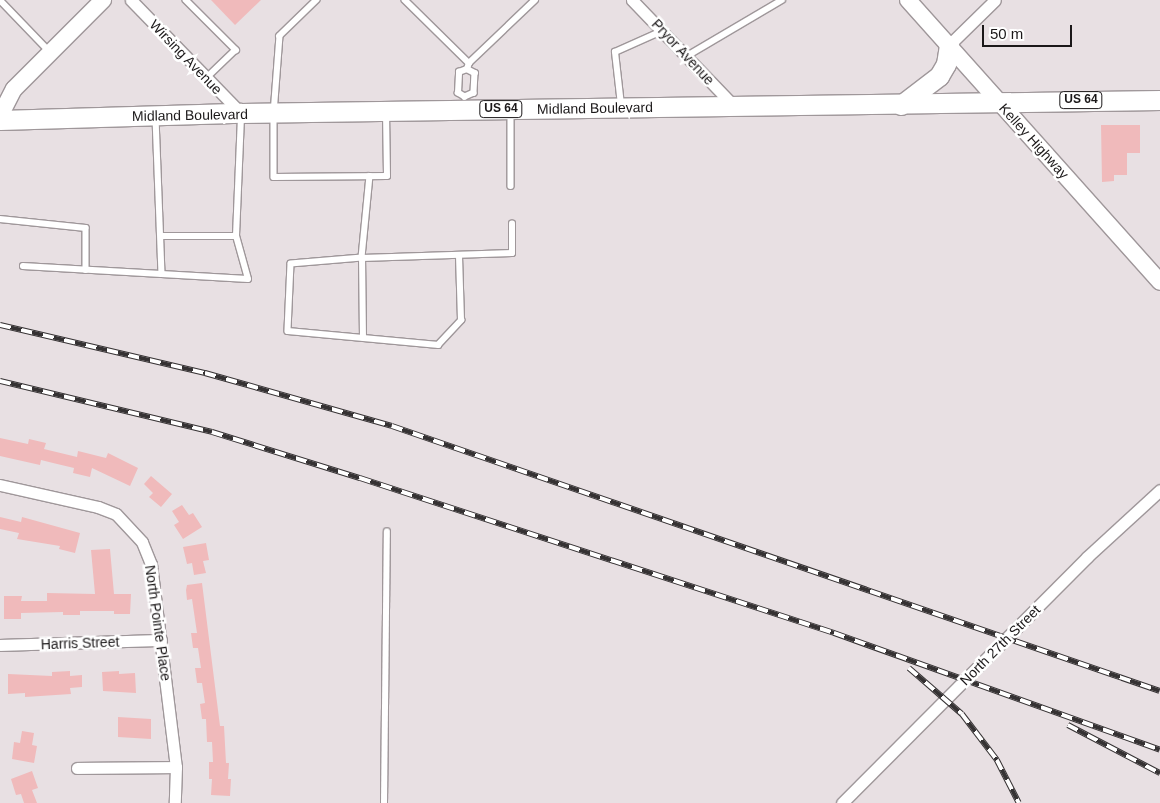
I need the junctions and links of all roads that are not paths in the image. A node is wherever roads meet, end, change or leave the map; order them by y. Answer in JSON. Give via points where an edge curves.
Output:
{"nodes":[{"id":1,"x":0,"y":0,"type":"edge"},
{"id":2,"x":103,"y":0,"type":"edge"},
{"id":3,"x":131,"y":0,"type":"edge"},
{"id":4,"x":186,"y":0,"type":"edge"},
{"id":5,"x":317,"y":0,"type":"edge"},
{"id":6,"x":405,"y":0,"type":"edge"},
{"id":7,"x":534,"y":0,"type":"edge"},
{"id":8,"x":632,"y":0,"type":"edge"},
{"id":9,"x":782,"y":0,"type":"edge"},
{"id":10,"x":908,"y":0,"type":"edge"},
{"id":11,"x":995,"y":0,"type":"edge"},
{"id":12,"x":662,"y":31,"type":"junction"},
{"id":13,"x":949,"y":45,"type":"junction"},
{"id":14,"x":51,"y":53,"type":"junction"},
{"id":15,"x":686,"y":56,"type":"junction"},
{"id":16,"x":469,"y":63,"type":"junction"},
{"id":17,"x":467,"y":69,"type":"junction"},
{"id":18,"x":207,"y":78,"type":"junction"},
{"id":19,"x":1160,"y":100,"type":"edge"},
{"id":20,"x":464,"y":104,"type":"junction"},
{"id":21,"x":1002,"y":104,"type":"junction"},
{"id":22,"x":733,"y":105,"type":"junction"},
{"id":23,"x":901,"y":105,"type":"junction"},
{"id":24,"x":622,"y":107,"type":"junction"},
{"id":25,"x":511,"y":109,"type":"junction"},
{"id":26,"x":386,"y":112,"type":"junction"},
{"id":27,"x":241,"y":113,"type":"junction"},
{"id":28,"x":274,"y":114,"type":"junction"},
{"id":29,"x":156,"y":116,"type":"junction"},
{"id":30,"x":0,"y":118,"type":"edge"},
{"id":31,"x":370,"y":176,"type":"junction"},
{"id":32,"x":511,"y":186,"type":"dead end"},
{"id":33,"x":0,"y":219,"type":"edge"},
{"id":34,"x":512,"y":224,"type":"dead end"},
{"id":35,"x":161,"y":236,"type":"junction"},
{"id":36,"x":236,"y":236,"type":"junction"},
{"id":37,"x":458,"y":257,"type":"junction"},
{"id":38,"x":362,"y":258,"type":"junction"},
{"id":39,"x":23,"y":266,"type":"dead end"},
{"id":40,"x":86,"y":270,"type":"junction"},
{"id":41,"x":162,"y":274,"type":"junction"},
{"id":42,"x":1160,"y":282,"type":"edge"},
{"id":43,"x":363,"y":338,"type":"junction"},
{"id":44,"x":0,"y":485,"type":"edge"},
{"id":45,"x":1160,"y":490,"type":"edge"},
{"id":46,"x":387,"y":532,"type":"dead end"},
{"id":47,"x":161,"y":640,"type":"junction"},
{"id":48,"x":0,"y":645,"type":"edge"},
{"id":49,"x":176,"y":767,"type":"junction"},
{"id":50,"x":77,"y":768,"type":"dead end"},
{"id":51,"x":175,"y":803,"type":"edge"},
{"id":52,"x":384,"y":803,"type":"edge"},
{"id":53,"x":842,"y":803,"type":"edge"}],
"edges":[{"from":1,"to":14,"type":"lane"},
{"from":2,"to":14,"type":"street"},
{"from":3,"to":18,"type":"street","name":"Wirsing Avenue"},
{"from":4,"to":18,"type":"lane","via":[[236,50]]},
{"from":5,"to":28,"type":"lane","via":[[280,36]]},
{"from":6,"to":16,"type":"lane"},
{"from":7,"to":16,"type":"lane"},
{"from":8,"to":12,"type":"street","name":"Pryor Avenue"},
{"from":9,"to":15,"type":"lane"},
{"from":10,"to":13,"type":"street","name":"Kelley Highway"},
{"from":11,"to":13,"type":"street"},
{"from":12,"to":15,"type":"street","name":"Pryor Avenue"},
{"from":12,"to":24,"type":"lane","via":[[614,52]]},
{"from":13,"to":21,"type":"street","name":"Kelley Highway"},
{"from":13,"to":23,"type":"main road","via":[[946,64],[939,76]]},
{"from":14,"to":30,"type":"street","via":[[14,89]]},
{"from":15,"to":22,"type":"street","name":"Pryor Avenue"},
{"from":16,"to":17,"type":"lane"},
{"from":17,"to":20,"type":"lane","via":[[459,72],[458,92]]},
{"from":17,"to":20,"type":"lane","via":[[475,73],[474,93]]},
{"from":18,"to":27,"type":"street","name":"Wirsing Avenue"},
{"from":19,"to":21,"type":"main road","name":"Midland Boulevard","number":"US 64"},
{"from":20,"to":25,"type":"main road","name":"Midland Boulevard","number":"US 64"},
{"from":20,"to":26,"type":"main road","name":"Midland Boulevard","number":"US 64"},
{"from":21,"to":23,"type":"main road","name":"Midland Boulevard","number":"US 64"},
{"from":21,"to":42,"type":"street","name":"Kelley Highway"},
{"from":22,"to":23,"type":"main road","name":"Midland Boulevard","number":"US 64"},
{"from":22,"to":24,"type":"main road","name":"Midland Boulevard","number":"US 64"},
{"from":24,"to":25,"type":"main road","name":"Midland Boulevard","number":"US 64"},
{"from":25,"to":32,"type":"lane"},
{"from":26,"to":28,"type":"main road","name":"Midland Boulevard","number":"US 64"},
{"from":26,"to":31,"type":"lane","via":[[387,176]]},
{"from":27,"to":28,"type":"main road","name":"Midland Boulevard","number":"US 64"},
{"from":27,"to":29,"type":"main road","name":"Midland Boulevard","number":"US 64"},
{"from":27,"to":36,"type":"lane"},
{"from":28,"to":31,"type":"lane","via":[[274,177]]},
{"from":29,"to":30,"type":"main road","name":"Midland Boulevard","number":"US 64"},
{"from":29,"to":35,"type":"lane"},
{"from":31,"to":38,"type":"lane"},
{"from":33,"to":40,"type":"lane","via":[[86,228]]},
{"from":34,"to":37,"type":"lane","via":[[512,253]]},
{"from":35,"to":36,"type":"lane"},
{"from":35,"to":41,"type":"lane"},
{"from":36,"to":41,"type":"lane","via":[[248,279]]},
{"from":37,"to":38,"type":"lane"},
{"from":37,"to":43,"type":"lane","via":[[461,320],[438,345]]},
{"from":38,"to":43,"type":"lane"},
{"from":38,"to":43,"type":"lane","via":[[291,264],[288,331]]},
{"from":39,"to":40,"type":"lane"},
{"from":40,"to":41,"type":"lane"},
{"from":44,"to":47,"type":"street","name":"North Pointe Place","via":[[116,514],[142,542],[151,564]]},
{"from":45,"to":53,"type":"street","name":"North 27th Street","via":[[1087,557]]},
{"from":46,"to":52,"type":"lane"},
{"from":47,"to":48,"type":"street","name":"Harris Street"},
{"from":47,"to":49,"type":"street","name":"North Pointe Place"},
{"from":49,"to":50,"type":"street"},
{"from":49,"to":51,"type":"street","name":"North Pointe Place"}]}
